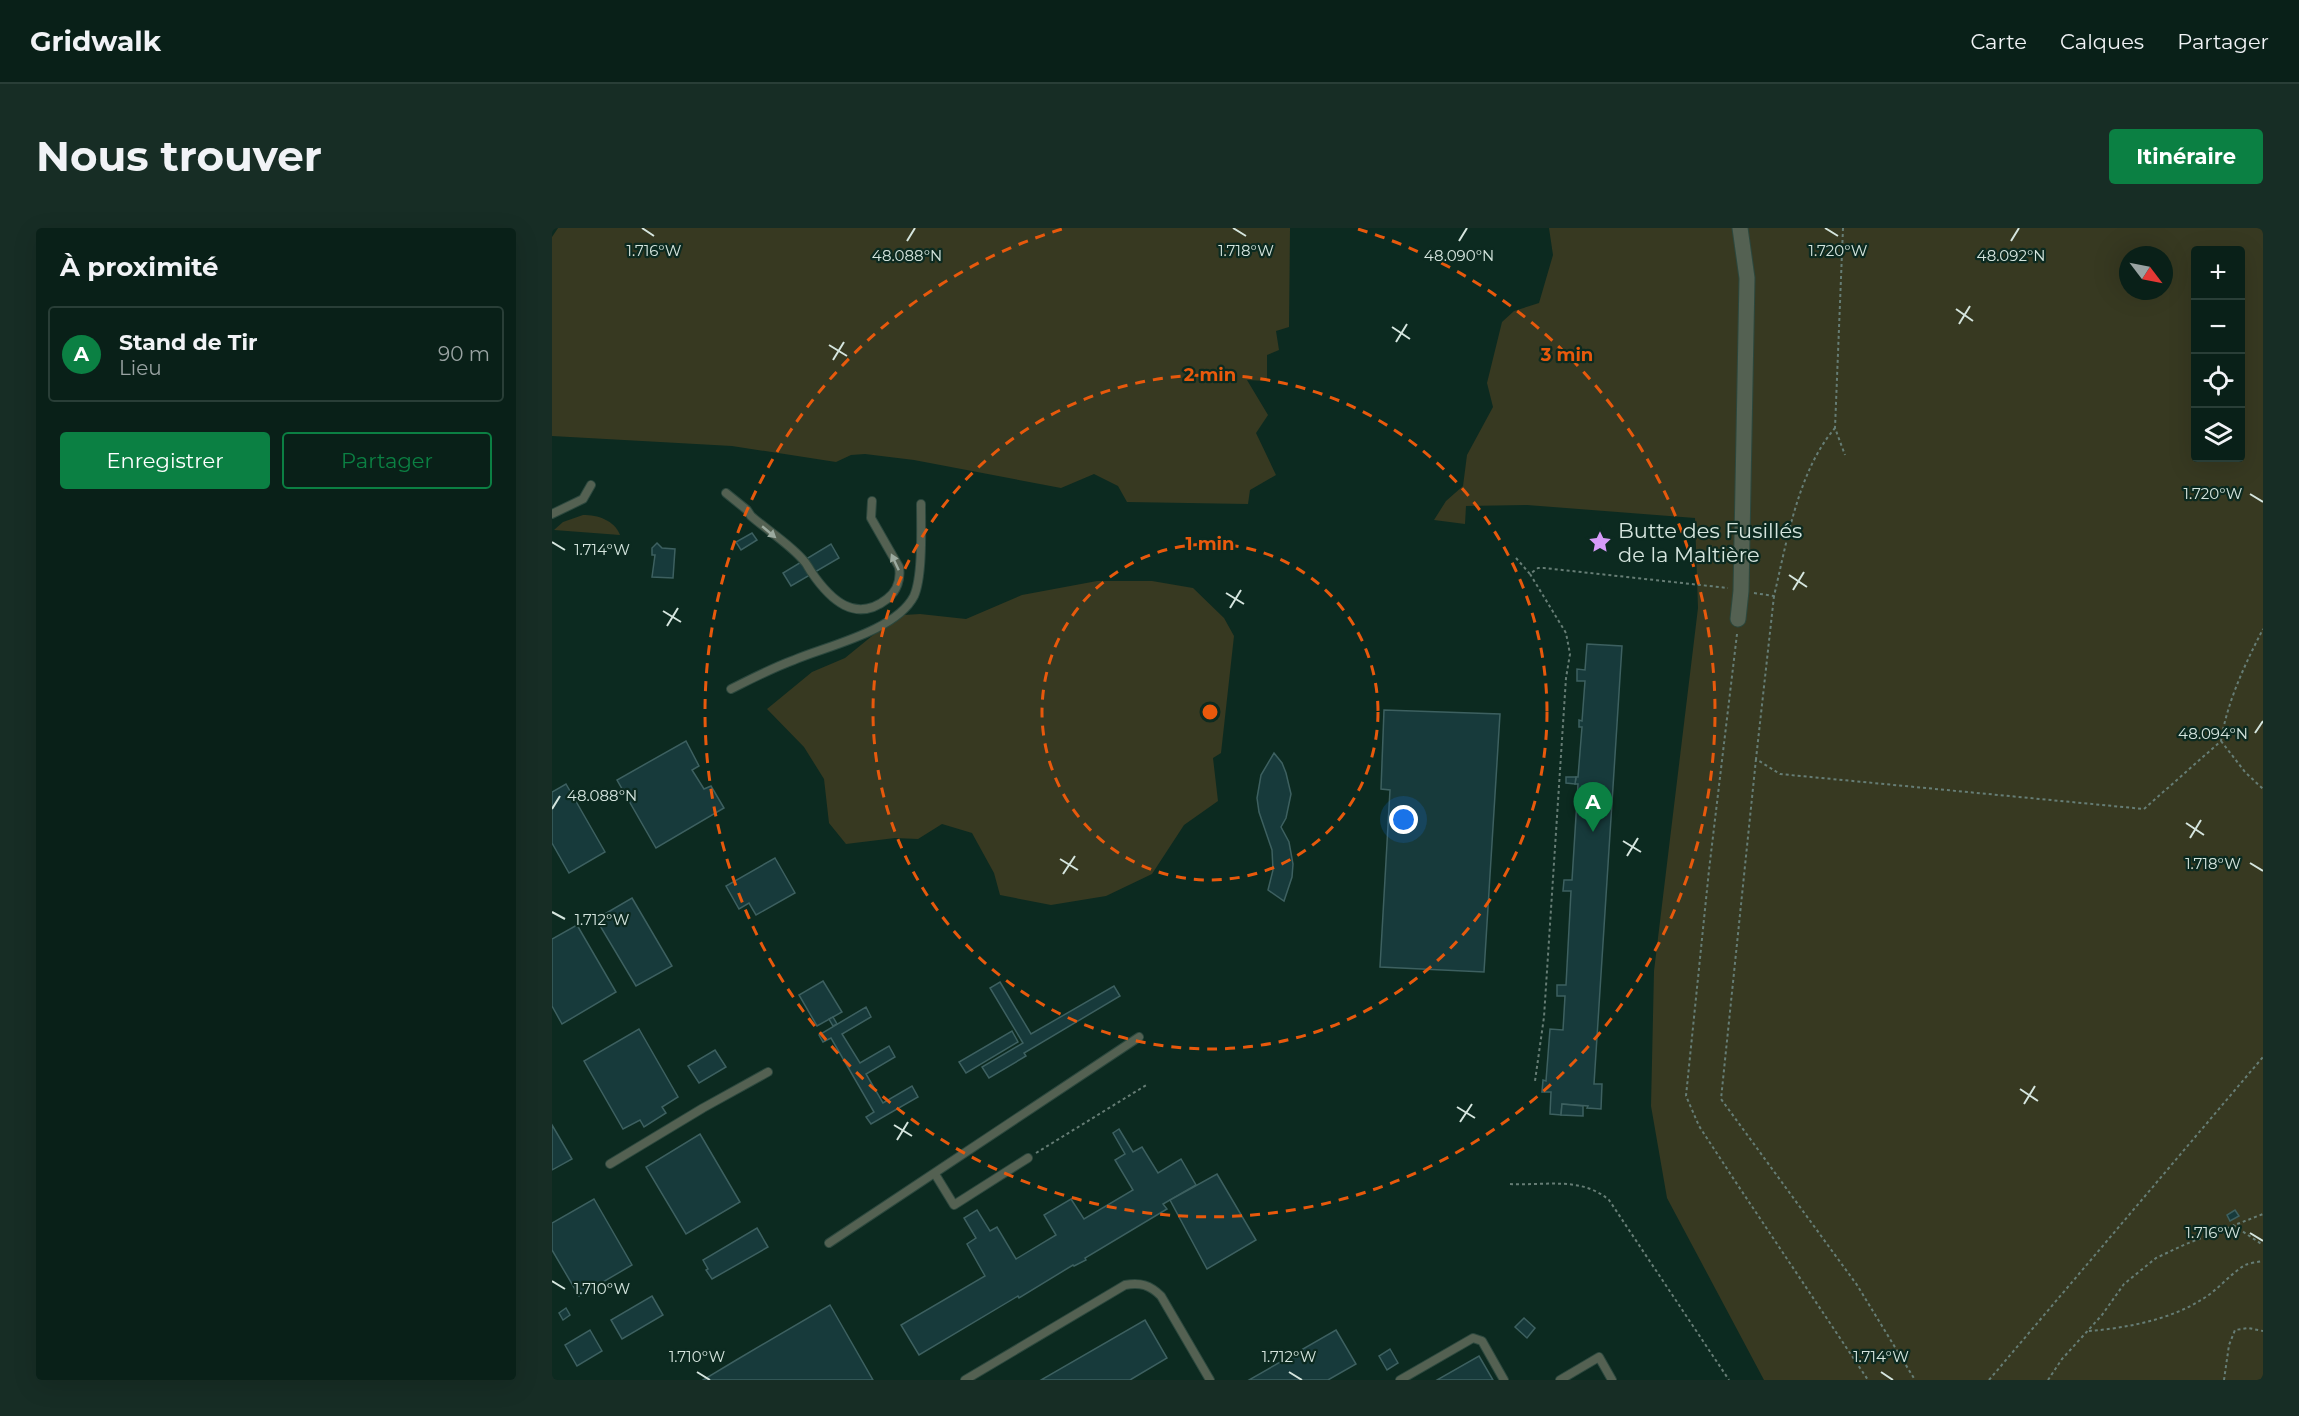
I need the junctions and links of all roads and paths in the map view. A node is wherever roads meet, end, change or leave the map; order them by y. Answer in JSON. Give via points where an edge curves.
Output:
{"nodes":[{"id":1,"x":1740,"y":228,"type":"edge"},
{"id":2,"x":1843,"y":228,"type":"edge"},
{"id":3,"x":1835,"y":428,"type":"junction"},
{"id":4,"x":1845,"y":455,"type":"dead end"},
{"id":5,"x":591,"y":485,"type":"dead end"},
{"id":6,"x":726,"y":493,"type":"dead end"},
{"id":7,"x":872,"y":501,"type":"dead end"},
{"id":8,"x":921,"y":504,"type":"dead end"},
{"id":9,"x":552,"y":514,"type":"edge"},
{"id":10,"x":1516,"y":558,"type":"dead end"},
{"id":11,"x":1530,"y":574,"type":"junction"},
{"id":12,"x":1741,"y":591,"type":"junction"},
{"id":13,"x":1774,"y":596,"type":"junction"},
{"id":14,"x":1738,"y":619,"type":"joint"},
{"id":15,"x":2263,"y":629,"type":"edge"},
{"id":16,"x":731,"y":689,"type":"dead end"},
{"id":17,"x":2221,"y":741,"type":"junction"},
{"id":18,"x":1756,"y":759,"type":"junction"},
{"id":19,"x":2263,"y":789,"type":"edge"},
{"id":20,"x":1139,"y":1037,"type":"dead end"},
{"id":21,"x":2263,"y":1057,"type":"edge"},
{"id":22,"x":768,"y":1072,"type":"dead end"},
{"id":23,"x":1535,"y":1081,"type":"dead end"},
{"id":24,"x":1148,"y":1084,"type":"dead end"},
{"id":25,"x":1028,"y":1158,"type":"joint"},
{"id":26,"x":610,"y":1164,"type":"dead end"},
{"id":27,"x":935,"y":1174,"type":"junction"},
{"id":28,"x":1510,"y":1184,"type":"dead end"},
{"id":29,"x":2263,"y":1214,"type":"edge"},
{"id":30,"x":2233,"y":1225,"type":"junction"},
{"id":31,"x":829,"y":1243,"type":"dead end"},
{"id":32,"x":2263,"y":1245,"type":"edge"},
{"id":33,"x":2263,"y":1261,"type":"edge"},
{"id":34,"x":2087,"y":1331,"type":"junction"},
{"id":35,"x":2263,"y":1331,"type":"edge"},
{"id":36,"x":965,"y":1380,"type":"edge"},
{"id":37,"x":1210,"y":1380,"type":"edge"},
{"id":38,"x":1400,"y":1380,"type":"edge"},
{"id":39,"x":1504,"y":1380,"type":"edge"},
{"id":40,"x":1560,"y":1380,"type":"edge"},
{"id":41,"x":1612,"y":1380,"type":"edge"},
{"id":42,"x":1730,"y":1380,"type":"edge"},
{"id":43,"x":1868,"y":1380,"type":"edge"},
{"id":44,"x":1915,"y":1380,"type":"edge"},
{"id":45,"x":1989,"y":1380,"type":"edge"},
{"id":46,"x":2048,"y":1380,"type":"edge"},
{"id":47,"x":2224,"y":1380,"type":"edge"}],
"edges":[{"from":1,"to":12,"type":"street","via":[[1747,278]]},
{"from":2,"to":3,"type":"path"},
{"from":3,"to":4,"type":"path"},
{"from":3,"to":13,"type":"path","via":[[1817,454],[1800,492]]},
{"from":5,"to":9,"type":"lane","via":[[583,499]]},
{"from":6,"to":7,"type":"lane","one_way":true,"via":[[804,561],[838,602],[857,611],[889,598],[900,574],[871,518]]},
{"from":8,"to":16,"type":"lane","via":[[915,594],[906,608],[845,644],[795,659]]},
{"from":10,"to":11,"type":"path"},
{"from":11,"to":12,"type":"path","via":[[1544,568]]},
{"from":11,"to":23,"type":"path","via":[[1566,633],[1570,654],[1544,1017]]},
{"from":12,"to":13,"type":"path"},
{"from":12,"to":14,"type":"street"},
{"from":13,"to":18,"type":"path"},
{"from":14,"to":43,"type":"path","via":[[1686,1096],[1699,1126]]},
{"from":15,"to":17,"type":"path","via":[[2225,718]]},
{"from":17,"to":18,"type":"path","via":[[2144,809],[1780,774]]},
{"from":17,"to":19,"type":"path"},
{"from":18,"to":44,"type":"path","via":[[1721,1099],[1857,1285]]},
{"from":20,"to":27,"type":"lane"},
{"from":21,"to":45,"type":"path"},
{"from":22,"to":26,"type":"lane"},
{"from":24,"to":25,"type":"path"},
{"from":25,"to":27,"type":"lane","via":[[954,1205]]},
{"from":27,"to":31,"type":"lane"},
{"from":28,"to":42,"type":"path","via":[[1583,1185],[1603,1195]]},
{"from":29,"to":30,"type":"path"},
{"from":30,"to":32,"type":"path"},
{"from":30,"to":34,"type":"path","via":[[2156,1258],[2124,1284]]},
{"from":33,"to":34,"type":"path","via":[[2246,1265],[2209,1295],[2168,1316]]},
{"from":34,"to":46,"type":"path"},
{"from":35,"to":47,"type":"path","via":[[2235,1330]]},
{"from":36,"to":37,"type":"lane","via":[[1133,1283],[1149,1286],[1161,1296]]},
{"from":38,"to":39,"type":"lane","via":[[1473,1338],[1482,1341]]},
{"from":40,"to":41,"type":"lane","via":[[1599,1357]]}]}
